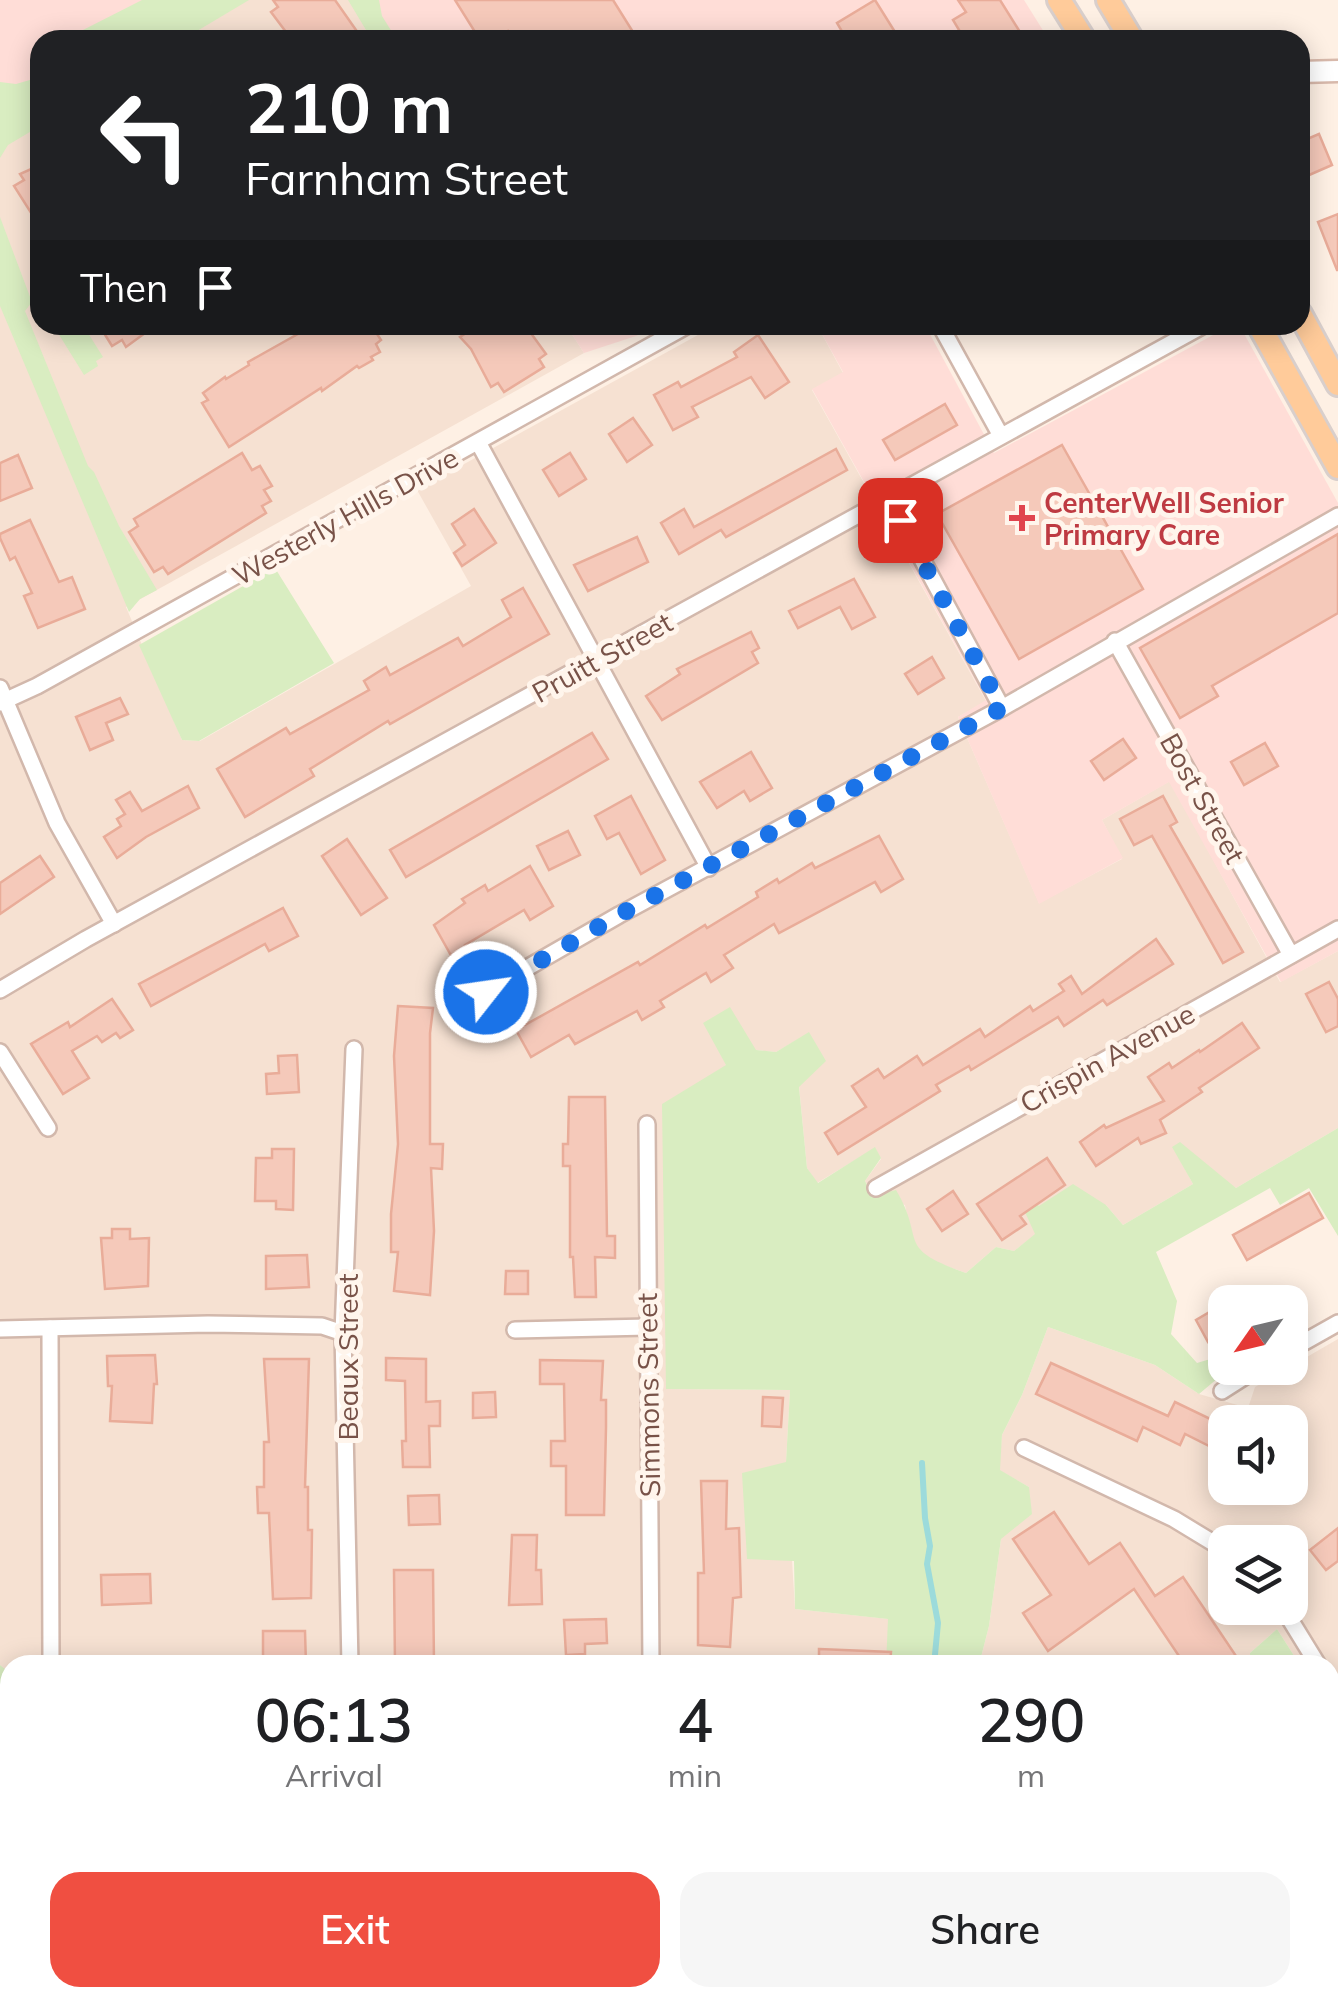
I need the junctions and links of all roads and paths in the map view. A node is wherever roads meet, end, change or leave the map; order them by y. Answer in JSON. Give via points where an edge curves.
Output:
{"nodes":[{"id":1,"x":1059,"y":0,"type":"edge"},
{"id":2,"x":1108,"y":0,"type":"edge"},
{"id":3,"x":1078,"y":30,"type":"edge"},
{"id":4,"x":1126,"y":30,"type":"edge"},
{"id":5,"x":1310,"y":72,"type":"edge"},
{"id":6,"x":1338,"y":72,"type":"edge"},
{"id":7,"x":1310,"y":334,"type":"edge"},
{"id":8,"x":670,"y":335,"type":"edge"},
{"id":9,"x":945,"y":335,"type":"edge"},
{"id":10,"x":1186,"y":335,"type":"edge"},
{"id":11,"x":1265,"y":335,"type":"edge"},
{"id":12,"x":1338,"y":384,"type":"edge"},
{"id":13,"x":1001,"y":436,"type":"junction"},
{"id":14,"x":478,"y":442,"type":"junction"},
{"id":15,"x":1338,"y":467,"type":"edge"},
{"id":16,"x":889,"y":498,"type":"junction"},
{"id":17,"x":1338,"y":516,"type":"edge"},
{"id":18,"x":1116,"y":640,"type":"junction"},
{"id":19,"x":596,"y":660,"type":"junction"},
{"id":20,"x":2,"y":697,"type":"edge"},
{"id":21,"x":1002,"y":708,"type":"junction"},
{"id":22,"x":710,"y":868,"type":"junction"},
{"id":23,"x":114,"y":924,"type":"junction"},
{"id":24,"x":1338,"y":930,"type":"edge"},
{"id":25,"x":1291,"y":955,"type":"junction"},
{"id":26,"x":0,"y":990,"type":"edge"},
{"id":27,"x":486,"y":992,"type":"dead end"},
{"id":28,"x":354,"y":1049,"type":"dead end"},
{"id":29,"x":0,"y":1052,"type":"edge"},
{"id":30,"x":647,"y":1124,"type":"dead end"},
{"id":31,"x":48,"y":1128,"type":"dead end"},
{"id":32,"x":876,"y":1188,"type":"dead end"},
{"id":33,"x":1338,"y":1323,"type":"edge"},
{"id":34,"x":648,"y":1327,"type":"junction"},
{"id":35,"x":50,"y":1328,"type":"junction"},
{"id":36,"x":0,"y":1329,"type":"edge"},
{"id":37,"x":515,"y":1330,"type":"dead end"},
{"id":38,"x":343,"y":1333,"type":"junction"},
{"id":39,"x":1308,"y":1340,"type":"edge"},
{"id":40,"x":1231,"y":1385,"type":"edge"},
{"id":41,"x":1222,"y":1391,"type":"dead end"},
{"id":42,"x":1024,"y":1448,"type":"dead end"},
{"id":43,"x":1208,"y":1540,"type":"edge"},
{"id":44,"x":1293,"y":1625,"type":"edge"},
{"id":45,"x":50,"y":1655,"type":"edge"},
{"id":46,"x":350,"y":1655,"type":"edge"},
{"id":47,"x":651,"y":1655,"type":"edge"},
{"id":48,"x":1312,"y":1655,"type":"edge"}],
"edges":[{"from":1,"to":3,"type":"main road"},
{"from":2,"to":4,"type":"main road"},
{"from":5,"to":6,"type":"main road"},
{"from":7,"to":12,"type":"main road"},
{"from":8,"to":14,"type":"street","name":"Westerly Hills Drive"},
{"from":9,"to":13,"type":"street"},
{"from":10,"to":13,"type":"street","name":"Pruitt Street"},
{"from":11,"to":15,"type":"main road"},
{"from":13,"to":16,"type":"street","name":"Pruitt Street"},
{"from":14,"to":19,"type":"street"},
{"from":14,"to":20,"type":"street","name":"Westerly Hills Drive"},
{"from":16,"to":19,"type":"street","name":"Pruitt Street"},
{"from":16,"to":21,"type":"street"},
{"from":17,"to":18,"type":"street"},
{"from":18,"to":21,"type":"street"},
{"from":18,"to":25,"type":"street","name":"Bost Street"},
{"from":19,"to":22,"type":"street"},
{"from":19,"to":23,"type":"street","name":"Pruitt Street"},
{"from":20,"to":23,"type":"street","via":[[57,823]]},
{"from":21,"to":22,"type":"street"},
{"from":22,"to":27,"type":"street"},
{"from":23,"to":26,"type":"street","name":"Pruitt Street"},
{"from":24,"to":25,"type":"street","name":"Crispin Avenue"},
{"from":25,"to":32,"type":"street","name":"Crispin Avenue"},
{"from":28,"to":38,"type":"street","name":"Beaux Street"},
{"from":29,"to":31,"type":"street"},
{"from":30,"to":34,"type":"street","name":"Simmons Street"},
{"from":33,"to":39,"type":"street"},
{"from":34,"to":37,"type":"street"},
{"from":34,"to":47,"type":"street","name":"Simmons Street"},
{"from":35,"to":36,"type":"street"},
{"from":35,"to":38,"type":"street","via":[[208,1324],[322,1326]]},
{"from":35,"to":45,"type":"street"},
{"from":38,"to":46,"type":"street","name":"Beaux Street"},
{"from":40,"to":41,"type":"street"},
{"from":42,"to":43,"type":"street"},
{"from":44,"to":48,"type":"street"}]}
